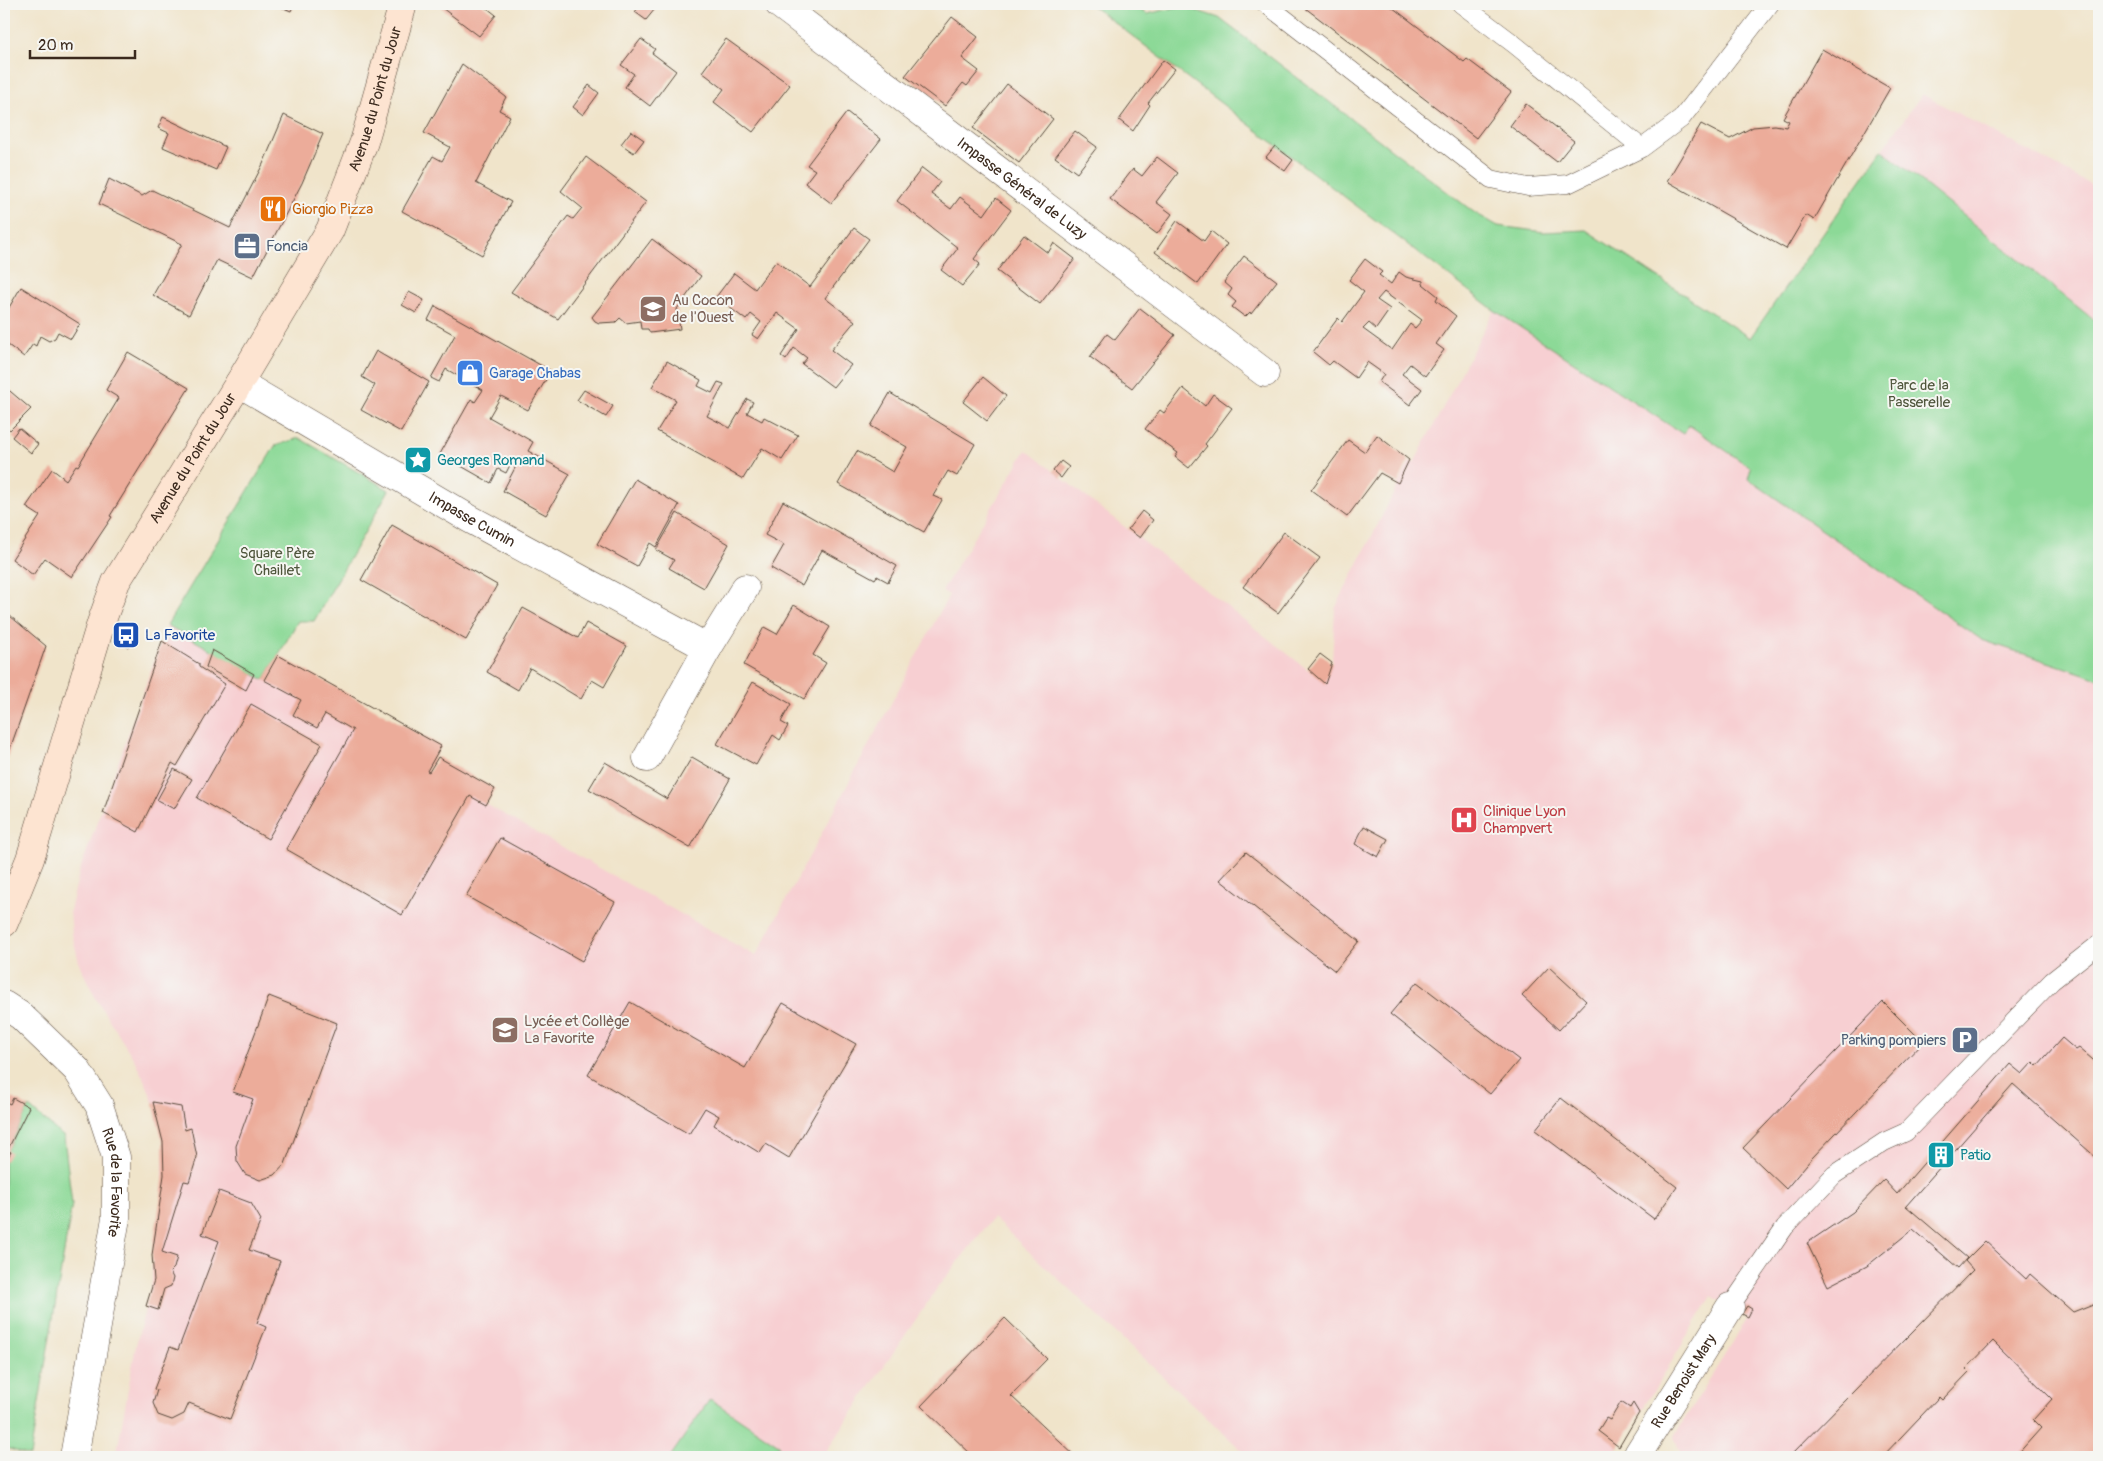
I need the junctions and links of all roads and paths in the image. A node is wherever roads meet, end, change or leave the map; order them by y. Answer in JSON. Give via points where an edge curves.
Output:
{"nodes":[{"id":1,"x":403,"y":4,"type":"edge"},
{"id":2,"x":778,"y":4,"type":"edge"},
{"id":3,"x":1266,"y":4,"type":"edge"},
{"id":4,"x":1461,"y":4,"type":"edge"},
{"id":5,"x":1770,"y":4,"type":"edge"},
{"id":6,"x":1642,"y":148,"type":"junction"},
{"id":7,"x":1264,"y":372,"type":"dead end"},
{"id":8,"x":239,"y":383,"type":"junction"},
{"id":9,"x":745,"y":588,"type":"dead end"},
{"id":10,"x":708,"y":648,"type":"junction"},
{"id":11,"x":647,"y":758,"type":"dead end"},
{"id":12,"x":11,"y":890,"type":"edge"},
{"id":13,"x":4,"y":923,"type":"edge"},
{"id":14,"x":2099,"y":944,"type":"edge"},
{"id":15,"x":4,"y":1005,"type":"edge"},
{"id":16,"x":1730,"y":1307,"type":"joint"},
{"id":17,"x":1639,"y":1456,"type":"edge"},
{"id":18,"x":74,"y":1457,"type":"edge"}],
"edges":[{"from":1,"to":8,"type":"main road","name":"Avenue du Point du Jour","via":[[364,142],[330,230]]},
{"from":2,"to":7,"type":"street","name":"Impasse Général de Luzy"},
{"from":3,"to":6,"type":"lane","via":[[1491,179],[1528,187],[1568,184]]},
{"from":4,"to":6,"type":"lane"},
{"from":5,"to":6,"type":"lane","via":[[1681,119]]},
{"from":8,"to":10,"type":"street","name":"Impasse Cumin","via":[[470,519]]},
{"from":8,"to":12,"type":"main road","name":"Avenue du Point du Jour","via":[[116,582],[30,859]]},
{"from":9,"to":10,"type":"street"},
{"from":10,"to":11,"type":"street"},
{"from":12,"to":13,"type":"main road","name":"Avenue du Point du Jour"},
{"from":14,"to":16,"type":"lane","via":[[2052,981],[1906,1132],[1884,1142],[1834,1175],[1785,1227]]},
{"from":15,"to":18,"type":"street","name":"Rue de la Favorite","via":[[53,1044],[77,1070],[99,1105],[116,1157],[116,1218]]},
{"from":16,"to":17,"type":"street","name":"Rue Benoist Mary"}]}
